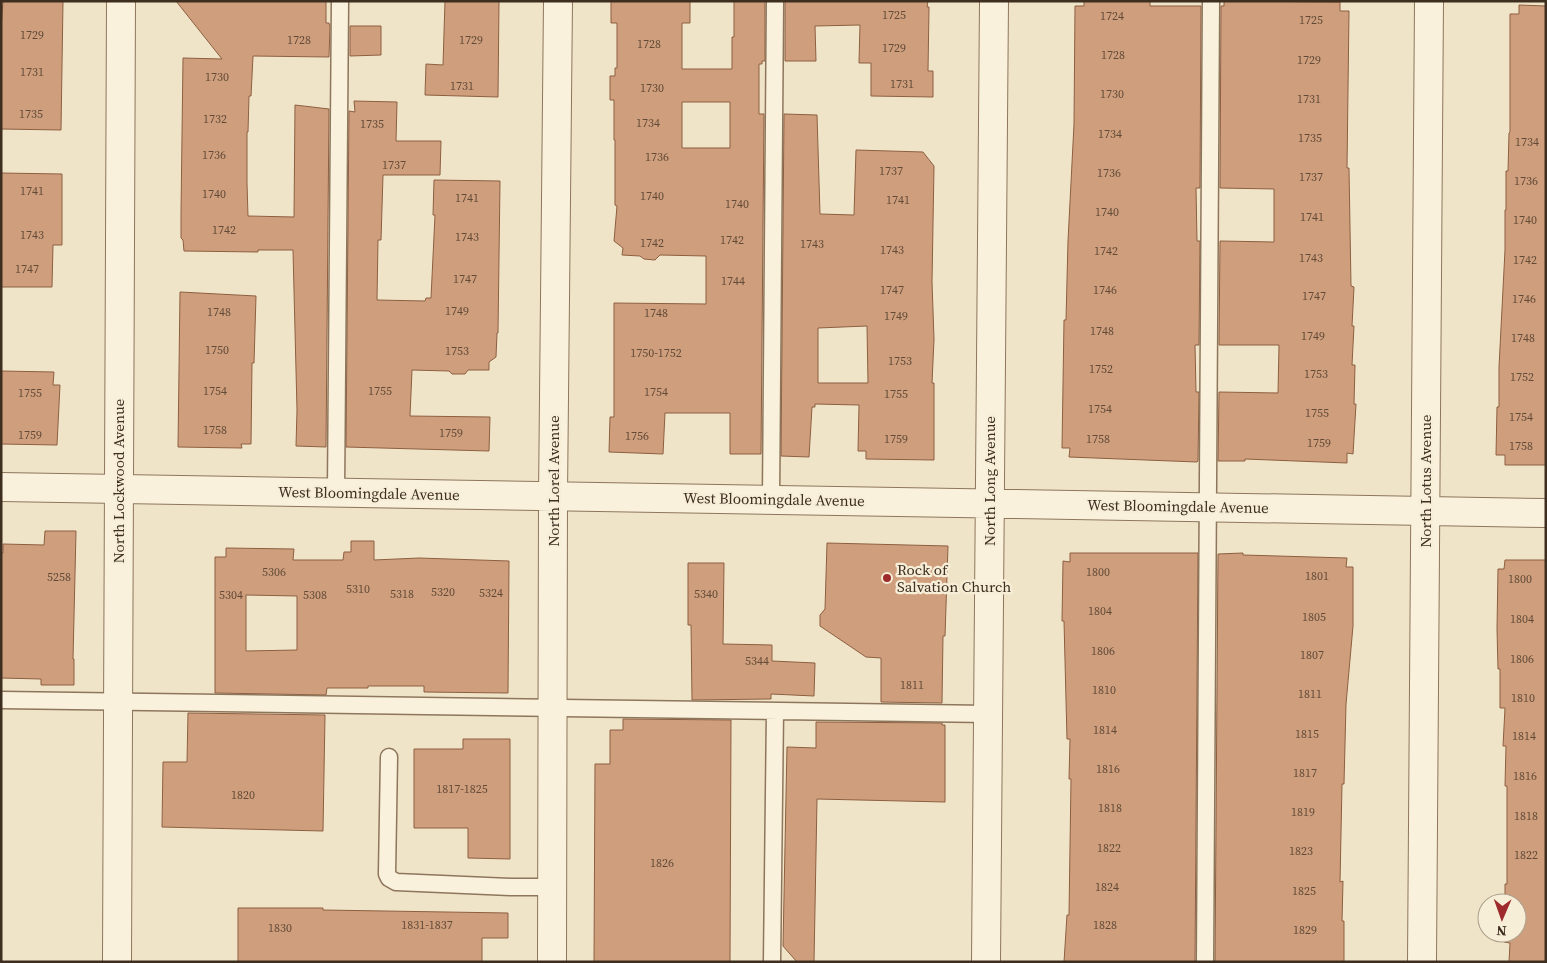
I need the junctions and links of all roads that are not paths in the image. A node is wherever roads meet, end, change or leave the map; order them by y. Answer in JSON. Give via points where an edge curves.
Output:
{"nodes":[{"id":1,"x":121,"y":1,"type":"edge"},
{"id":2,"x":340,"y":1,"type":"edge"},
{"id":3,"x":558,"y":1,"type":"edge"},
{"id":4,"x":775,"y":1,"type":"edge"},
{"id":5,"x":994,"y":1,"type":"edge"},
{"id":6,"x":1211,"y":1,"type":"edge"},
{"id":7,"x":1429,"y":1,"type":"edge"},
{"id":8,"x":1,"y":487,"type":"edge"},
{"id":9,"x":118,"y":489,"type":"junction"},
{"id":10,"x":336,"y":492,"type":"junction"},
{"id":11,"x":553,"y":496,"type":"junction"},
{"id":12,"x":771,"y":499,"type":"junction"},
{"id":13,"x":989,"y":503,"type":"junction"},
{"id":14,"x":1208,"y":506,"type":"junction"},
{"id":15,"x":1425,"y":510,"type":"junction"},
{"id":16,"x":1546,"y":512,"type":"edge"},
{"id":17,"x":1,"y":700,"type":"edge"},
{"id":18,"x":117,"y":702,"type":"junction"},
{"id":19,"x":552,"y":708,"type":"junction"},
{"id":20,"x":775,"y":711,"type":"junction"},
{"id":21,"x":988,"y":714,"type":"junction"},
{"id":22,"x":389,"y":756,"type":"dead end"},
{"id":23,"x":552,"y":887,"type":"junction"},
{"id":24,"x":117,"y":962,"type":"edge"},
{"id":25,"x":552,"y":962,"type":"edge"},
{"id":26,"x":772,"y":962,"type":"edge"},
{"id":27,"x":986,"y":962,"type":"edge"},
{"id":28,"x":1205,"y":962,"type":"edge"},
{"id":29,"x":1422,"y":962,"type":"edge"}],
"edges":[{"from":1,"to":9,"type":"street","name":"North Lockwood Avenue"},
{"from":2,"to":10,"type":"lane"},
{"from":3,"to":11,"type":"street","name":"North Lorel Avenue"},
{"from":4,"to":12,"type":"lane"},
{"from":5,"to":13,"type":"street","name":"North Long Avenue"},
{"from":6,"to":14,"type":"lane"},
{"from":7,"to":15,"type":"street","name":"North Lotus Avenue"},
{"from":8,"to":9,"type":"street","name":"West Bloomingdale Avenue"},
{"from":9,"to":10,"type":"street","name":"West Bloomingdale Avenue"},
{"from":9,"to":18,"type":"street","name":"North Lockwood Avenue"},
{"from":10,"to":11,"type":"street","name":"West Bloomingdale Avenue"},
{"from":11,"to":12,"type":"street","name":"West Bloomingdale Avenue"},
{"from":11,"to":19,"type":"street","name":"North Lorel Avenue"},
{"from":12,"to":13,"type":"street","name":"West Bloomingdale Avenue"},
{"from":13,"to":14,"type":"street","name":"West Bloomingdale Avenue"},
{"from":13,"to":21,"type":"street","name":"North Long Avenue"},
{"from":14,"to":15,"type":"street","name":"West Bloomingdale Avenue"},
{"from":14,"to":28,"type":"lane"},
{"from":15,"to":16,"type":"street","name":"West Bloomingdale Avenue"},
{"from":15,"to":29,"type":"street","name":"North Lotus Avenue"},
{"from":17,"to":18,"type":"lane"},
{"from":18,"to":19,"type":"lane"},
{"from":18,"to":24,"type":"street","name":"North Lockwood Avenue"},
{"from":19,"to":20,"type":"lane"},
{"from":19,"to":23,"type":"street","name":"North Lorel Avenue"},
{"from":20,"to":21,"type":"lane"},
{"from":20,"to":26,"type":"lane"},
{"from":21,"to":27,"type":"street","name":"North Long Avenue"},
{"from":22,"to":23,"type":"lane","via":[[386,874],[389,878],[396,882]]},
{"from":23,"to":25,"type":"street","name":"North Lorel Avenue"}]}
